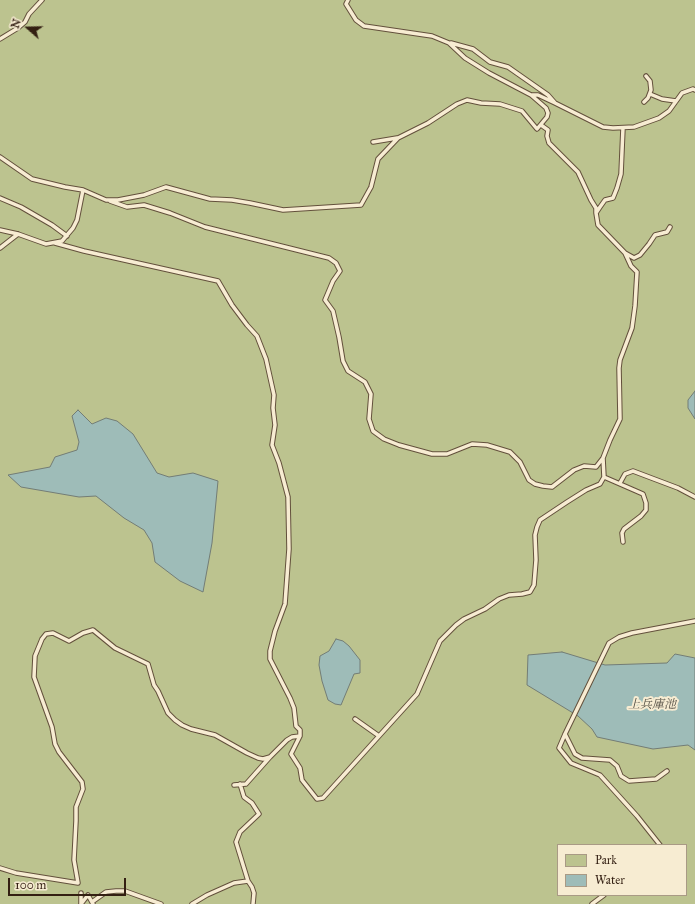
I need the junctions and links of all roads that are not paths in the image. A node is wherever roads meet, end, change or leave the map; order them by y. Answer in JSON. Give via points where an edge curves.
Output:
{"nodes":[{"id":1,"x":42,"y":0,"type":"edge"},
{"id":2,"x":348,"y":0,"type":"edge"},
{"id":3,"x":0,"y":39,"type":"edge"},
{"id":4,"x":449,"y":43,"type":"junction"},
{"id":5,"x":646,"y":76,"type":"dead end"},
{"id":6,"x":695,"y":90,"type":"edge"},
{"id":7,"x":650,"y":94,"type":"junction"},
{"id":8,"x":531,"y":95,"type":"junction"},
{"id":9,"x":676,"y":101,"type":"junction"},
{"id":10,"x":644,"y":102,"type":"dead end"},
{"id":11,"x":555,"y":103,"type":"junction"},
{"id":12,"x":541,"y":125,"type":"junction"},
{"id":13,"x":623,"y":128,"type":"junction"},
{"id":14,"x":398,"y":138,"type":"junction"},
{"id":15,"x":373,"y":142,"type":"dead end"},
{"id":16,"x":0,"y":156,"type":"edge"},
{"id":17,"x":83,"y":190,"type":"junction"},
{"id":18,"x":0,"y":198,"type":"edge"},
{"id":19,"x":106,"y":200,"type":"junction"},
{"id":20,"x":596,"y":213,"type":"junction"},
{"id":21,"x":670,"y":227,"type":"dead end"},
{"id":22,"x":0,"y":230,"type":"edge"},
{"id":23,"x":18,"y":234,"type":"junction"},
{"id":24,"x":67,"y":236,"type":"junction"},
{"id":25,"x":55,"y":243,"type":"junction"},
{"id":26,"x":0,"y":248,"type":"edge"},
{"id":27,"x":625,"y":253,"type":"junction"},
{"id":28,"x":603,"y":458,"type":"junction"},
{"id":29,"x":604,"y":477,"type":"junction"},
{"id":30,"x":620,"y":483,"type":"junction"},
{"id":31,"x":695,"y":497,"type":"edge"},
{"id":32,"x":623,"y":542,"type":"dead end"},
{"id":33,"x":695,"y":621,"type":"edge"},
{"id":34,"x":355,"y":719,"type":"dead end"},
{"id":35,"x":564,"y":734,"type":"junction"},
{"id":36,"x":300,"y":736,"type":"junction"},
{"id":37,"x":380,"y":736,"type":"junction"},
{"id":38,"x":270,"y":756,"type":"junction"},
{"id":39,"x":667,"y":771,"type":"dead end"},
{"id":40,"x":240,"y":784,"type":"junction"},
{"id":41,"x":234,"y":785,"type":"dead end"},
{"id":42,"x":659,"y":844,"type":"edge"},
{"id":43,"x":0,"y":868,"type":"edge"},
{"id":44,"x":248,"y":881,"type":"junction"},
{"id":45,"x":81,"y":893,"type":"dead end"},
{"id":46,"x":603,"y":896,"type":"edge"},
{"id":47,"x":92,"y":903,"type":"edge"},
{"id":48,"x":81,"y":904,"type":"edge"},
{"id":49,"x":161,"y":904,"type":"edge"},
{"id":50,"x":192,"y":904,"type":"edge"},
{"id":51,"x":253,"y":904,"type":"edge"},
{"id":52,"x":592,"y":904,"type":"edge"}],
"edges":[{"from":1,"to":3,"type":"lane","via":[[18,28]]},
{"from":2,"to":4,"type":"lane","via":[[346,4],[356,20],[364,26],[432,36]]},
{"from":4,"to":8,"type":"lane","via":[[465,58]]},
{"from":4,"to":11,"type":"lane","via":[[473,49],[490,62],[508,67],[548,95]]},
{"from":5,"to":7,"type":"lane","via":[[650,81]]},
{"from":6,"to":9,"type":"lane","via":[[682,93]]},
{"from":7,"to":9,"type":"lane"},
{"from":7,"to":10,"type":"lane"},
{"from":8,"to":11,"type":"lane","via":[[538,95]]},
{"from":8,"to":12,"type":"lane","via":[[548,113]]},
{"from":9,"to":13,"type":"lane","via":[[669,111],[658,118],[634,127]]},
{"from":11,"to":13,"type":"lane","via":[[603,127]]},
{"from":12,"to":14,"type":"lane","via":[[537,129],[522,111],[500,104],[467,100]]},
{"from":12,"to":20,"type":"lane","via":[[548,130],[549,143],[578,172],[596,208]]},
{"from":13,"to":20,"type":"lane","via":[[621,174],[617,188],[613,198],[605,200]]},
{"from":14,"to":15,"type":"lane"},
{"from":14,"to":19,"type":"lane","via":[[378,159],[371,187],[361,205],[283,210],[238,201],[210,199],[166,187],[132,198]]},
{"from":16,"to":17,"type":"lane","via":[[32,179]]},
{"from":17,"to":19,"type":"lane"},
{"from":17,"to":24,"type":"lane","via":[[77,220]]},
{"from":18,"to":24,"type":"lane","via":[[21,207]]},
{"from":19,"to":28,"type":"lane","via":[[127,207],[144,205],[205,227],[329,258],[336,262],[340,271],[326,300],[332,311],[343,361],[348,370],[365,382],[371,394],[369,419],[372,431],[384,439],[432,454],[447,454],[472,444],[487,445],[510,452],[520,462],[529,480],[535,484],[552,487],[574,470],[584,466],[596,467]]},
{"from":20,"to":27,"type":"lane","via":[[598,226]]},
{"from":21,"to":27,"type":"lane","via":[[667,232],[655,234],[640,255],[634,258]]},
{"from":22,"to":23,"type":"lane"},
{"from":23,"to":25,"type":"lane","via":[[46,244]]},
{"from":23,"to":26,"type":"lane"},
{"from":24,"to":25,"type":"lane"},
{"from":25,"to":36,"type":"lane","via":[[218,281],[246,325],[257,336],[266,358],[274,396],[275,425],[272,445],[288,497],[289,549],[285,604],[275,631],[270,659],[294,708]]},
{"from":27,"to":28,"type":"lane","via":[[637,272],[636,306],[632,328],[620,360],[620,419]]},
{"from":28,"to":29,"type":"lane"},
{"from":29,"to":30,"type":"lane"},
{"from":29,"to":37,"type":"lane","via":[[600,484],[586,490],[540,520],[535,535],[534,585],[530,592],[499,599],[456,625],[440,641],[417,694]]},
{"from":30,"to":31,"type":"lane","via":[[625,474],[633,471]]},
{"from":30,"to":32,"type":"lane","via":[[643,494],[646,503],[646,510],[641,516],[624,529]]},
{"from":33,"to":35,"type":"lane","via":[[632,633],[608,643]]},
{"from":34,"to":37,"type":"lane"},
{"from":35,"to":39,"type":"lane","via":[[574,754],[582,758],[610,760],[625,780],[656,779]]},
{"from":35,"to":42,"type":"lane","via":[[559,748],[571,763],[600,775]]},
{"from":36,"to":37,"type":"lane","via":[[291,754],[300,768],[302,780],[317,799],[323,798]]},
{"from":36,"to":38,"type":"lane","via":[[287,740]]},
{"from":38,"to":40,"type":"lane","via":[[246,784]]},
{"from":38,"to":43,"type":"lane","via":[[263,759],[215,735],[182,725],[168,713],[154,685],[148,664],[115,648],[93,630],[69,641],[52,633],[46,634],[35,656],[34,677],[58,752],[82,782],[83,789],[76,807],[74,860],[78,883]]},
{"from":40,"to":41,"type":"lane"},
{"from":40,"to":44,"type":"lane","via":[[244,797],[252,803],[259,814],[240,832],[236,842]]},
{"from":44,"to":50,"type":"lane","via":[[234,883]]},
{"from":44,"to":51,"type":"lane","via":[[254,893]]},
{"from":45,"to":48,"type":"lane"},
{"from":46,"to":52,"type":"lane"},
{"from":47,"to":48,"type":"lane","via":[[88,895]]},
{"from":47,"to":49,"type":"lane","via":[[106,892],[121,891]]}]}
